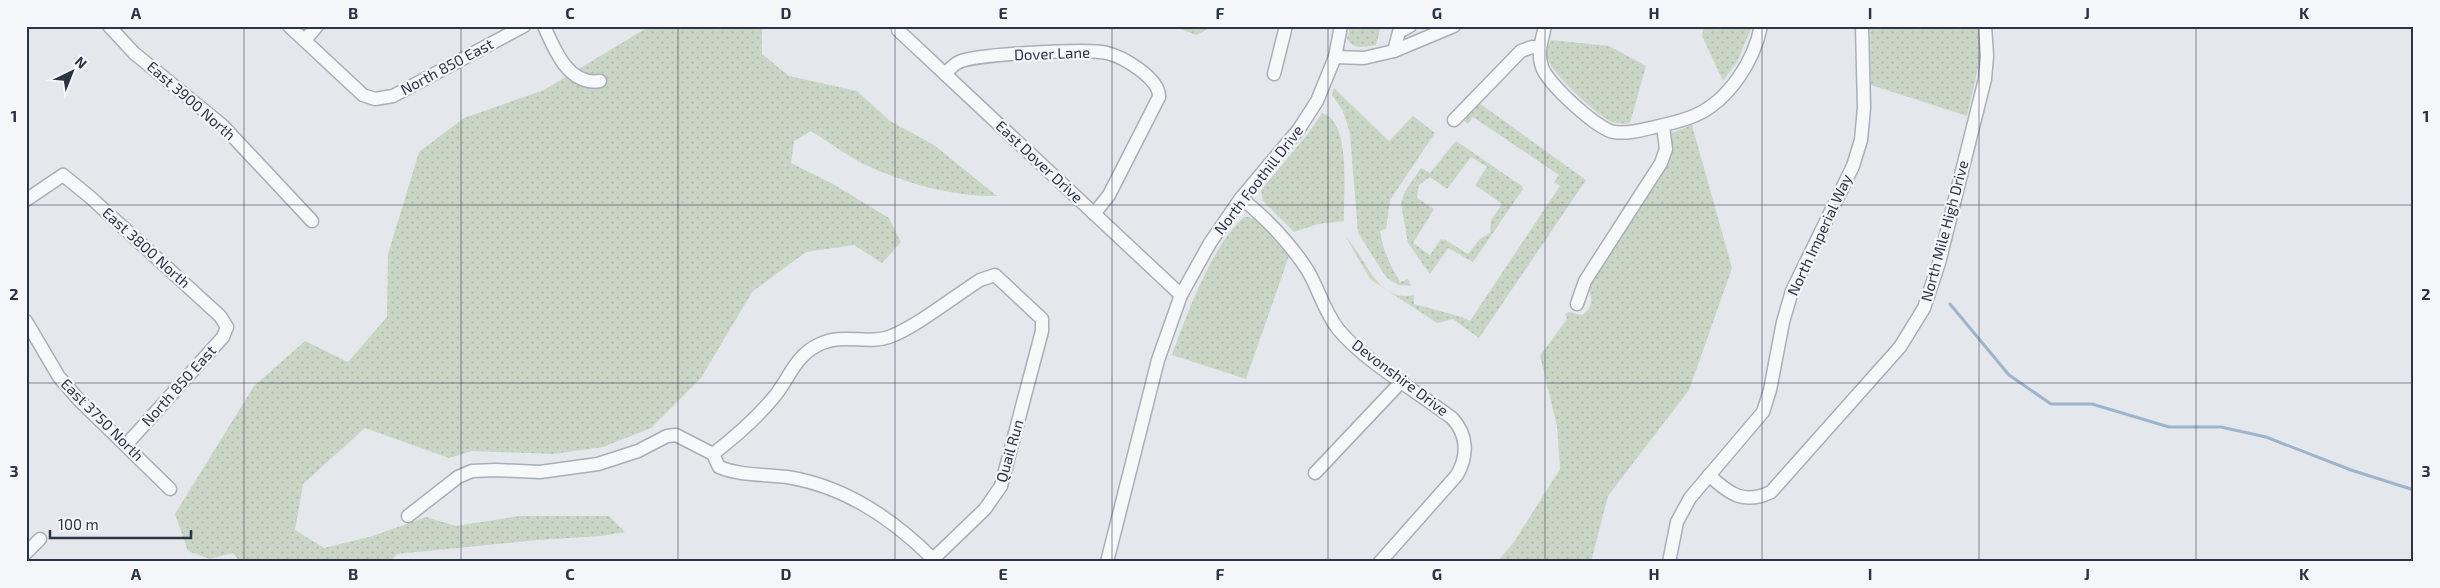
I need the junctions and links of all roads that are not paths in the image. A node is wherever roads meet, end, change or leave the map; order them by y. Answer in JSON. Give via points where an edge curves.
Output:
{"nodes":[{"id":1,"x":109,"y":26,"type":"edge"},
{"id":2,"x":289,"y":26,"type":"edge"},
{"id":3,"x":317,"y":26,"type":"edge"},
{"id":4,"x":524,"y":26,"type":"edge"},
{"id":5,"x":544,"y":26,"type":"edge"},
{"id":6,"x":1286,"y":26,"type":"edge"},
{"id":7,"x":1341,"y":26,"type":"edge"},
{"id":8,"x":1410,"y":26,"type":"edge"},
{"id":9,"x":1454,"y":26,"type":"edge"},
{"id":10,"x":1545,"y":26,"type":"edge"},
{"id":11,"x":1762,"y":26,"type":"edge"},
{"id":12,"x":1862,"y":26,"type":"edge"},
{"id":13,"x":1985,"y":26,"type":"edge"},
{"id":14,"x":898,"y":30,"type":"dead end"},
{"id":15,"x":305,"y":40,"type":"junction"},
{"id":16,"x":1539,"y":48,"type":"junction"},
{"id":17,"x":1394,"y":50,"type":"junction"},
{"id":18,"x":1335,"y":57,"type":"junction"},
{"id":19,"x":944,"y":74,"type":"junction"},
{"id":20,"x":1274,"y":74,"type":"dead end"},
{"id":21,"x":600,"y":81,"type":"dead end"},
{"id":22,"x":1454,"y":120,"type":"dead end"},
{"id":23,"x":1663,"y":126,"type":"junction"},
{"id":24,"x":1241,"y":198,"type":"junction"},
{"id":25,"x":26,"y":200,"type":"edge"},
{"id":26,"x":1094,"y":214,"type":"junction"},
{"id":27,"x":312,"y":221,"type":"dead end"},
{"id":28,"x":1181,"y":295,"type":"junction"},
{"id":29,"x":1577,"y":304,"type":"dead end"},
{"id":30,"x":26,"y":321,"type":"edge"},
{"id":31,"x":225,"y":325,"type":"joint"},
{"id":32,"x":1402,"y":381,"type":"junction"},
{"id":33,"x":126,"y":445,"type":"junction"},
{"id":34,"x":713,"y":454,"type":"junction"},
{"id":35,"x":1315,"y":473,"type":"dead end"},
{"id":36,"x":1709,"y":475,"type":"junction"},
{"id":37,"x":170,"y":489,"type":"dead end"},
{"id":38,"x":408,"y":516,"type":"dead end"},
{"id":39,"x":40,"y":539,"type":"dead end"},
{"id":40,"x":26,"y":553,"type":"edge"},
{"id":41,"x":931,"y":560,"type":"edge"},
{"id":42,"x":1107,"y":562,"type":"edge"},
{"id":43,"x":1380,"y":562,"type":"edge"},
{"id":44,"x":1669,"y":562,"type":"edge"}],
"edges":[{"from":1,"to":27,"type":"street","name":"East 3900 North","via":[[134,53],[223,126]]},
{"from":2,"to":15,"type":"street"},
{"from":3,"to":15,"type":"street"},
{"from":4,"to":15,"type":"street","name":"North 850 East","via":[[384,99],[367,97]]},
{"from":5,"to":21,"type":"street","via":[[571,73],[589,83]]},
{"from":6,"to":20,"type":"street"},
{"from":7,"to":18,"type":"street","name":"North Foothill Drive"},
{"from":8,"to":17,"type":"street","via":[[1399,32]]},
{"from":9,"to":17,"type":"street"},
{"from":10,"to":16,"type":"street"},
{"from":11,"to":23,"type":"street","via":[[1754,52],[1723,96],[1697,115]]},
{"from":12,"to":36,"type":"street","name":"North Imperial Way","via":[[1864,108],[1861,140],[1853,166],[1792,291],[1763,412]]},
{"from":13,"to":36,"type":"street","name":"North Mile High Drive","via":[[1985,79],[1939,263],[1924,308],[1900,347],[1771,492],[1758,498],[1742,497],[1726,491]]},
{"from":14,"to":19,"type":"street","name":"East Dover Drive"},
{"from":16,"to":22,"type":"street","via":[[1521,51]]},
{"from":16,"to":23,"type":"street","via":[[1542,68],[1550,81],[1601,127],[1612,132],[1630,133]]},
{"from":17,"to":18,"type":"street","via":[[1364,58]]},
{"from":18,"to":24,"type":"street","name":"North Foothill Drive","via":[[1317,101],[1299,129]]},
{"from":19,"to":26,"type":"street","name":"East Dover Drive"},
{"from":19,"to":26,"type":"street","name":"Dover Lane","via":[[959,62],[976,58],[1107,52],[1131,63],[1155,83],[1160,91],[1159,97],[1108,195]]},
{"from":23,"to":29,"type":"street","via":[[1666,149],[1661,163],[1585,281]]},
{"from":24,"to":28,"type":"street","name":"North Foothill Drive"},
{"from":24,"to":32,"type":"street","name":"Devonshire Drive","via":[[1263,216],[1290,246],[1308,272],[1338,329]]},
{"from":25,"to":31,"type":"street","name":"East 3800 North","via":[[62,175],[213,310]]},
{"from":26,"to":28,"type":"street","name":"East Dover Drive"},
{"from":28,"to":42,"type":"street","name":"North Foothill Drive","via":[[1158,360]]},
{"from":30,"to":33,"type":"street","name":"East 3750 North","via":[[59,377]]},
{"from":31,"to":33,"type":"street","name":"North 850 East","via":[[223,337]]},
{"from":32,"to":35,"type":"street"},
{"from":32,"to":43,"type":"street","name":"Devonshire Drive","via":[[1456,423],[1464,440],[1464,460],[1457,475]]},
{"from":33,"to":37,"type":"street","name":"East 3750 North"},
{"from":34,"to":38,"type":"street","via":[[676,434],[598,464],[540,472],[472,472],[458,477]]},
{"from":34,"to":41,"type":"street","via":[[719,467],[735,474],[788,477],[850,495],[895,525]]},
{"from":34,"to":41,"type":"street","name":"Quail Run","via":[[759,415],[802,356],[818,345],[850,337],[868,340],[889,337],[980,280],[994,275],[1042,319],[1042,331],[1001,486],[985,509]]},
{"from":36,"to":44,"type":"street","name":"North Imperial Way","via":[[1682,511]]},
{"from":39,"to":40,"type":"street"}]}
